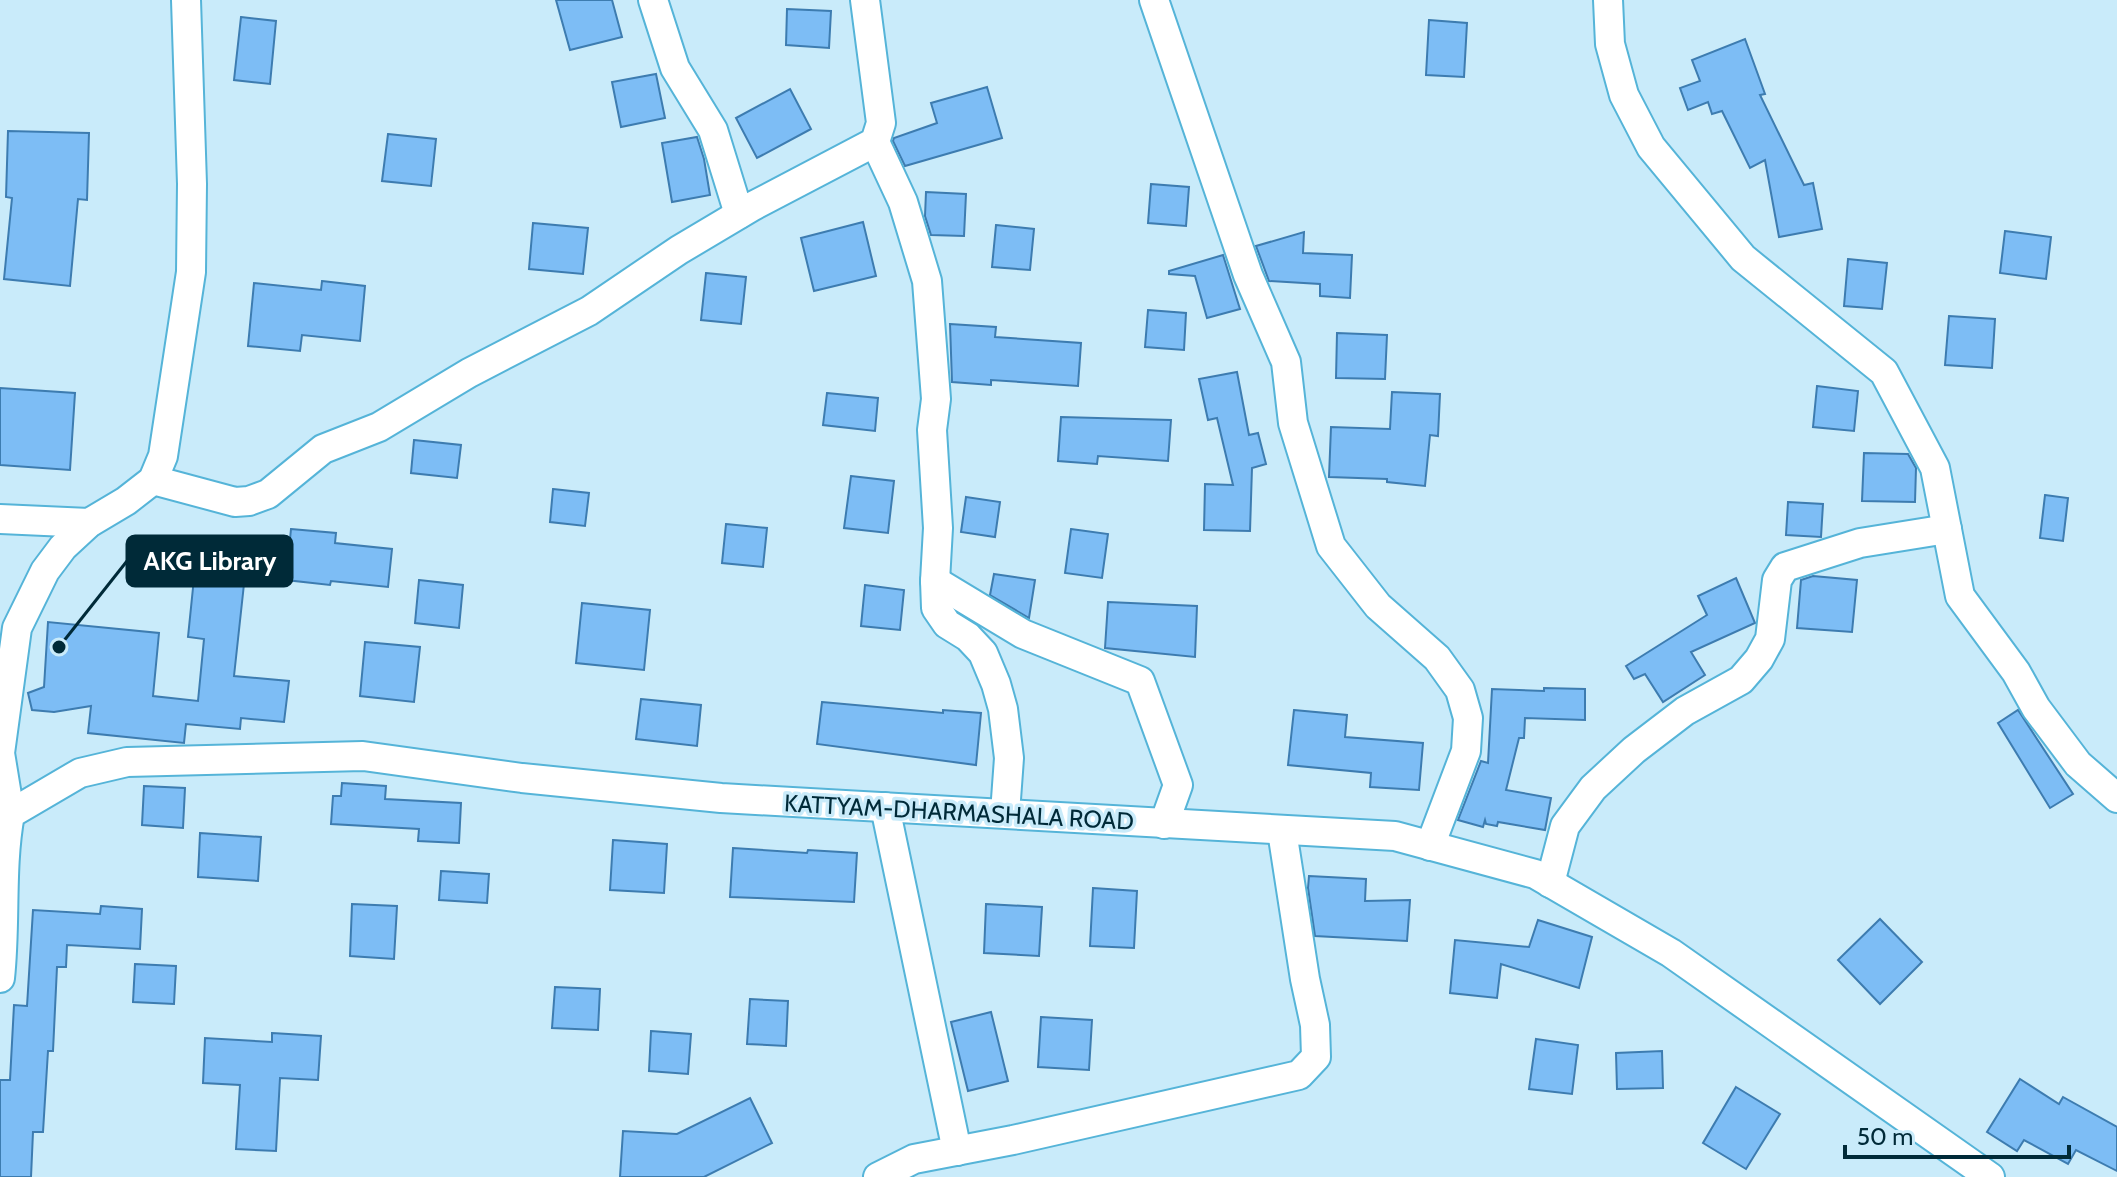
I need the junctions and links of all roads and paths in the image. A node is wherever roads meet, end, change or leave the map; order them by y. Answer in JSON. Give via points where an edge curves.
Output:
{"nodes":[{"id":1,"x":186,"y":0,"type":"edge"},
{"id":2,"x":653,"y":0,"type":"edge"},
{"id":3,"x":865,"y":0,"type":"edge"},
{"id":4,"x":1154,"y":0,"type":"edge"},
{"id":5,"x":1608,"y":0,"type":"edge"},
{"id":6,"x":875,"y":142,"type":"junction"},
{"id":7,"x":739,"y":214,"type":"junction"},
{"id":8,"x":153,"y":480,"type":"junction"},
{"id":9,"x":0,"y":519,"type":"edge"},
{"id":10,"x":89,"y":523,"type":"junction"},
{"id":11,"x":1947,"y":529,"type":"junction"},
{"id":12,"x":935,"y":581,"type":"junction"},
{"id":13,"x":2117,"y":798,"type":"edge"},
{"id":14,"x":885,"y":807,"type":"junction"},
{"id":15,"x":1005,"y":813,"type":"junction"},
{"id":16,"x":10,"y":814,"type":"junction"},
{"id":17,"x":1164,"y":824,"type":"junction"},
{"id":18,"x":1282,"y":831,"type":"junction"},
{"id":19,"x":1430,"y":846,"type":"junction"},
{"id":20,"x":1550,"y":883,"type":"junction"},
{"id":21,"x":0,"y":978,"type":"edge"},
{"id":22,"x":957,"y":1151,"type":"junction"},
{"id":23,"x":878,"y":1177,"type":"edge"},
{"id":24,"x":1990,"y":1177,"type":"edge"}],
"edges":[{"from":1,"to":8,"type":"street","via":[[191,272],[163,456]]},
{"from":2,"to":7,"type":"street","via":[[675,68],[713,130]]},
{"from":3,"to":6,"type":"street","via":[[881,123]]},
{"from":4,"to":19,"type":"street","via":[[1248,275],[1286,362],[1293,423],[1331,546],[1378,606],[1437,658],[1460,690],[1468,718],[1466,751]]},
{"from":5,"to":11,"type":"street","via":[[1610,44],[1624,95],[1651,147],[1743,258],[1884,372],[1935,468]]},
{"from":6,"to":7,"type":"street"},
{"from":6,"to":12,"type":"street","via":[[903,202],[927,281],[936,399]]},
{"from":7,"to":8,"type":"street","via":[[589,311],[379,427],[323,449],[268,494],[235,502]]},
{"from":8,"to":10,"type":"street"},
{"from":9,"to":10,"type":"street"},
{"from":10,"to":16,"type":"street","via":[[45,571],[17,628],[0,753]]},
{"from":11,"to":13,"type":"street","via":[[1960,596],[2078,764]]},
{"from":11,"to":20,"type":"street","via":[[1860,543],[1785,567],[1777,580],[1770,639],[1759,659],[1741,680],[1685,711],[1593,788],[1565,826]]},
{"from":12,"to":15,"type":"street","via":[[936,608],[983,653],[1000,696],[1009,758]]},
{"from":12,"to":17,"type":"street","via":[[1023,634],[1140,681],[1178,785]]},
{"from":14,"to":15,"type":"street","name":"KATTYAM-DHARMASHALA ROAD"},
{"from":14,"to":16,"type":"street","name":"KATTYAM-DHARMASHALA ROAD","via":[[721,798],[363,756],[127,762],[80,773]]},
{"from":14,"to":22,"type":"street"},
{"from":15,"to":17,"type":"street","name":"KATTYAM-DHARMASHALA ROAD"},
{"from":16,"to":21,"type":"street","via":[[3,843]]},
{"from":17,"to":18,"type":"street","name":"KATTYAM-DHARMASHALA ROAD"},
{"from":18,"to":19,"type":"street","name":"KATTYAM-DHARMASHALA ROAD","via":[[1395,836]]},
{"from":18,"to":22,"type":"street","via":[[1315,1025],[1316,1057],[1299,1075]]},
{"from":19,"to":20,"type":"street","name":"KATTYAM-DHARMASHALA ROAD","via":[[1535,874]]},
{"from":20,"to":24,"type":"street","name":"KATTYAM-DHARMASHALA ROAD","via":[[1671,953]]},
{"from":22,"to":23,"type":"street","via":[[914,1159]]}]}
